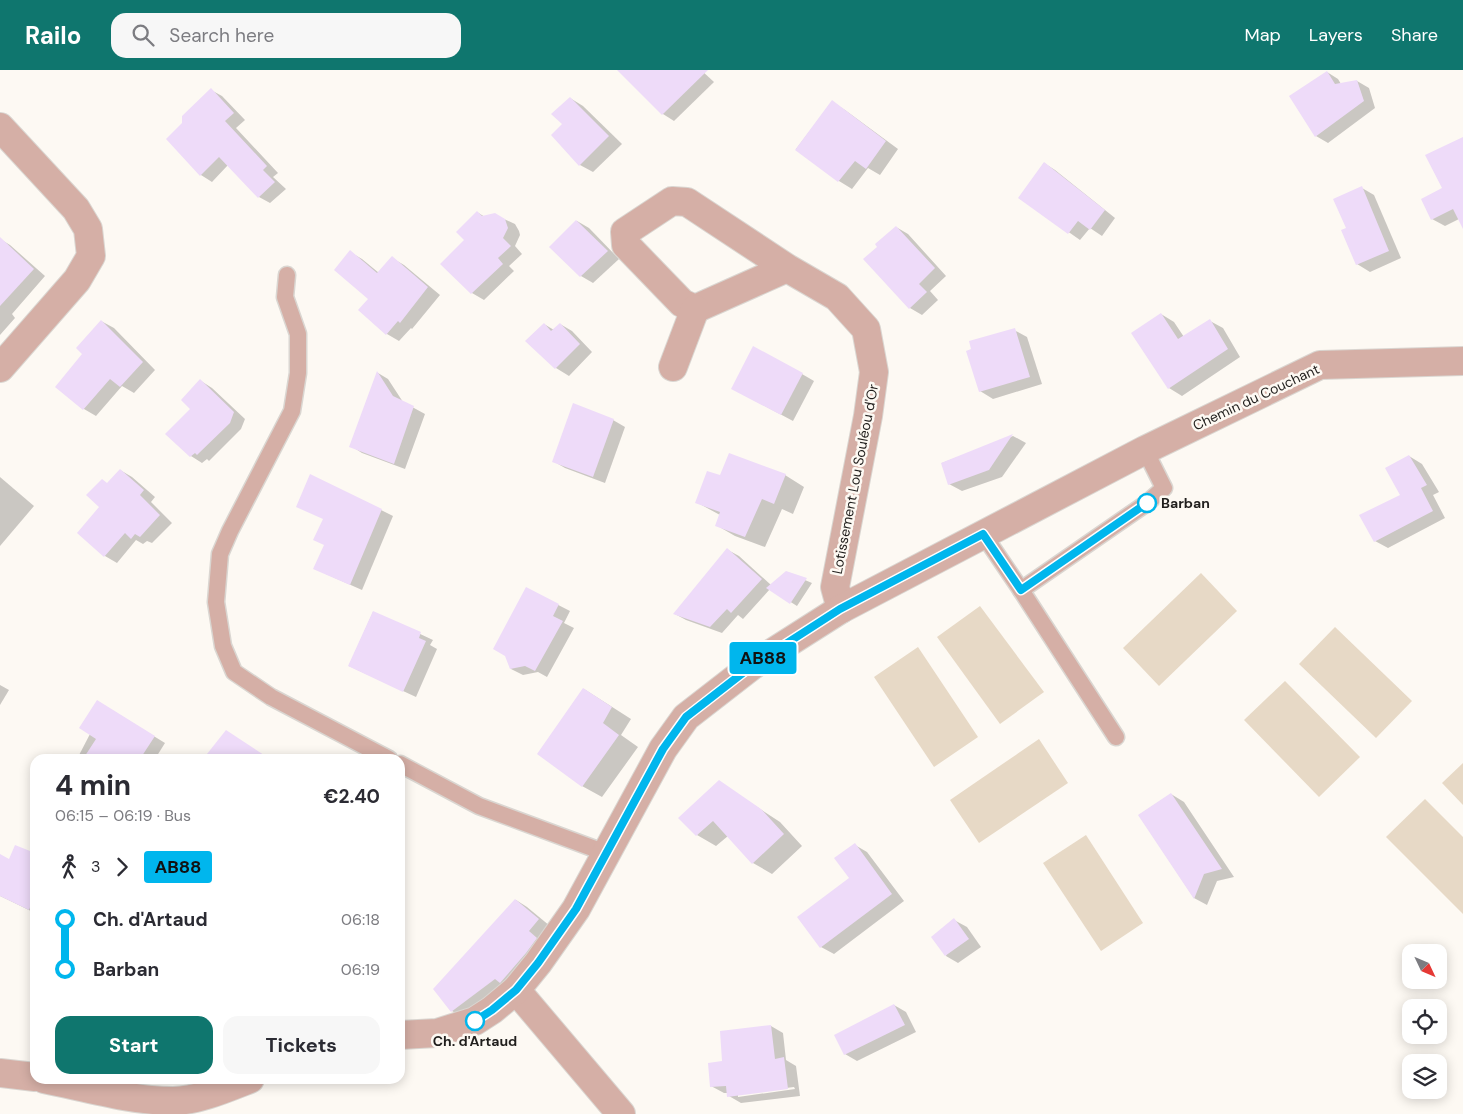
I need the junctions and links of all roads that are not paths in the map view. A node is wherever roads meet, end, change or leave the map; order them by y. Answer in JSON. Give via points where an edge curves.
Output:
{"nodes":[{"id":1,"x":0,"y":127,"type":"edge"},
{"id":2,"x":787,"y":268,"type":"junction"},
{"id":3,"x":287,"y":275,"type":"dead end"},
{"id":4,"x":695,"y":309,"type":"junction"},
{"id":5,"x":1463,"y":361,"type":"edge"},
{"id":6,"x":673,"y":367,"type":"dead end"},
{"id":7,"x":0,"y":368,"type":"edge"},
{"id":8,"x":1145,"y":450,"type":"junction"},
{"id":9,"x":983,"y":534,"type":"junction"},
{"id":10,"x":1021,"y":590,"type":"junction"},
{"id":11,"x":840,"y":609,"type":"junction"},
{"id":12,"x":1116,"y":737,"type":"dead end"},
{"id":13,"x":380,"y":754,"type":"edge"},
{"id":14,"x":405,"y":767,"type":"edge"},
{"id":15,"x":606,"y":853,"type":"junction"},
{"id":16,"x":516,"y":990,"type":"junction"},
{"id":17,"x":405,"y":1035,"type":"edge"},
{"id":18,"x":0,"y":1074,"type":"edge"},
{"id":19,"x":30,"y":1077,"type":"edge"},
{"id":20,"x":69,"y":1084,"type":"edge"},
{"id":21,"x":237,"y":1084,"type":"edge"},
{"id":22,"x":622,"y":1114,"type":"edge"}],
"edges":[{"from":1,"to":7,"type":"street","via":[[76,209],[88,229],[91,256],[77,280]]},
{"from":2,"to":4,"type":"street"},
{"from":2,"to":4,"type":"street","name":"Lotissement Lou Souléou d'Or","via":[[687,202],[672,201],[625,232],[626,245],[682,303]]},
{"from":2,"to":11,"type":"street","name":"Lotissement Lou Souléou d'Or","via":[[837,298],[866,329],[874,372],[835,587]]},
{"from":3,"to":13,"type":"lane","via":[[285,297],[298,334],[298,374],[292,411],[220,554],[216,602],[223,646],[234,672],[271,696]]},
{"from":4,"to":6,"type":"street"},
{"from":5,"to":8,"type":"street","name":"Chemin du Couchant","via":[[1320,365]]},
{"from":8,"to":9,"type":"street","name":"Chemin du Couchant"},
{"from":8,"to":10,"type":"lane","via":[[1164,488]]},
{"from":9,"to":10,"type":"lane"},
{"from":9,"to":11,"type":"street","name":"Chemin du Couchant"},
{"from":10,"to":12,"type":"lane"},
{"from":11,"to":15,"type":"street","name":"Chemin du Couchant","via":[[753,665],[686,717],[663,749]]},
{"from":14,"to":15,"type":"lane","via":[[479,806]]},
{"from":15,"to":16,"type":"street","name":"Chemin du Couchant","via":[[576,909]]},
{"from":16,"to":17,"type":"street","name":"Chemin du Couchant","via":[[475,1021],[437,1032]]},
{"from":16,"to":22,"type":"street"},
{"from":18,"to":19,"type":"street"},
{"from":20,"to":21,"type":"street","via":[[138,1098],[174,1101],[210,1094]]}]}
